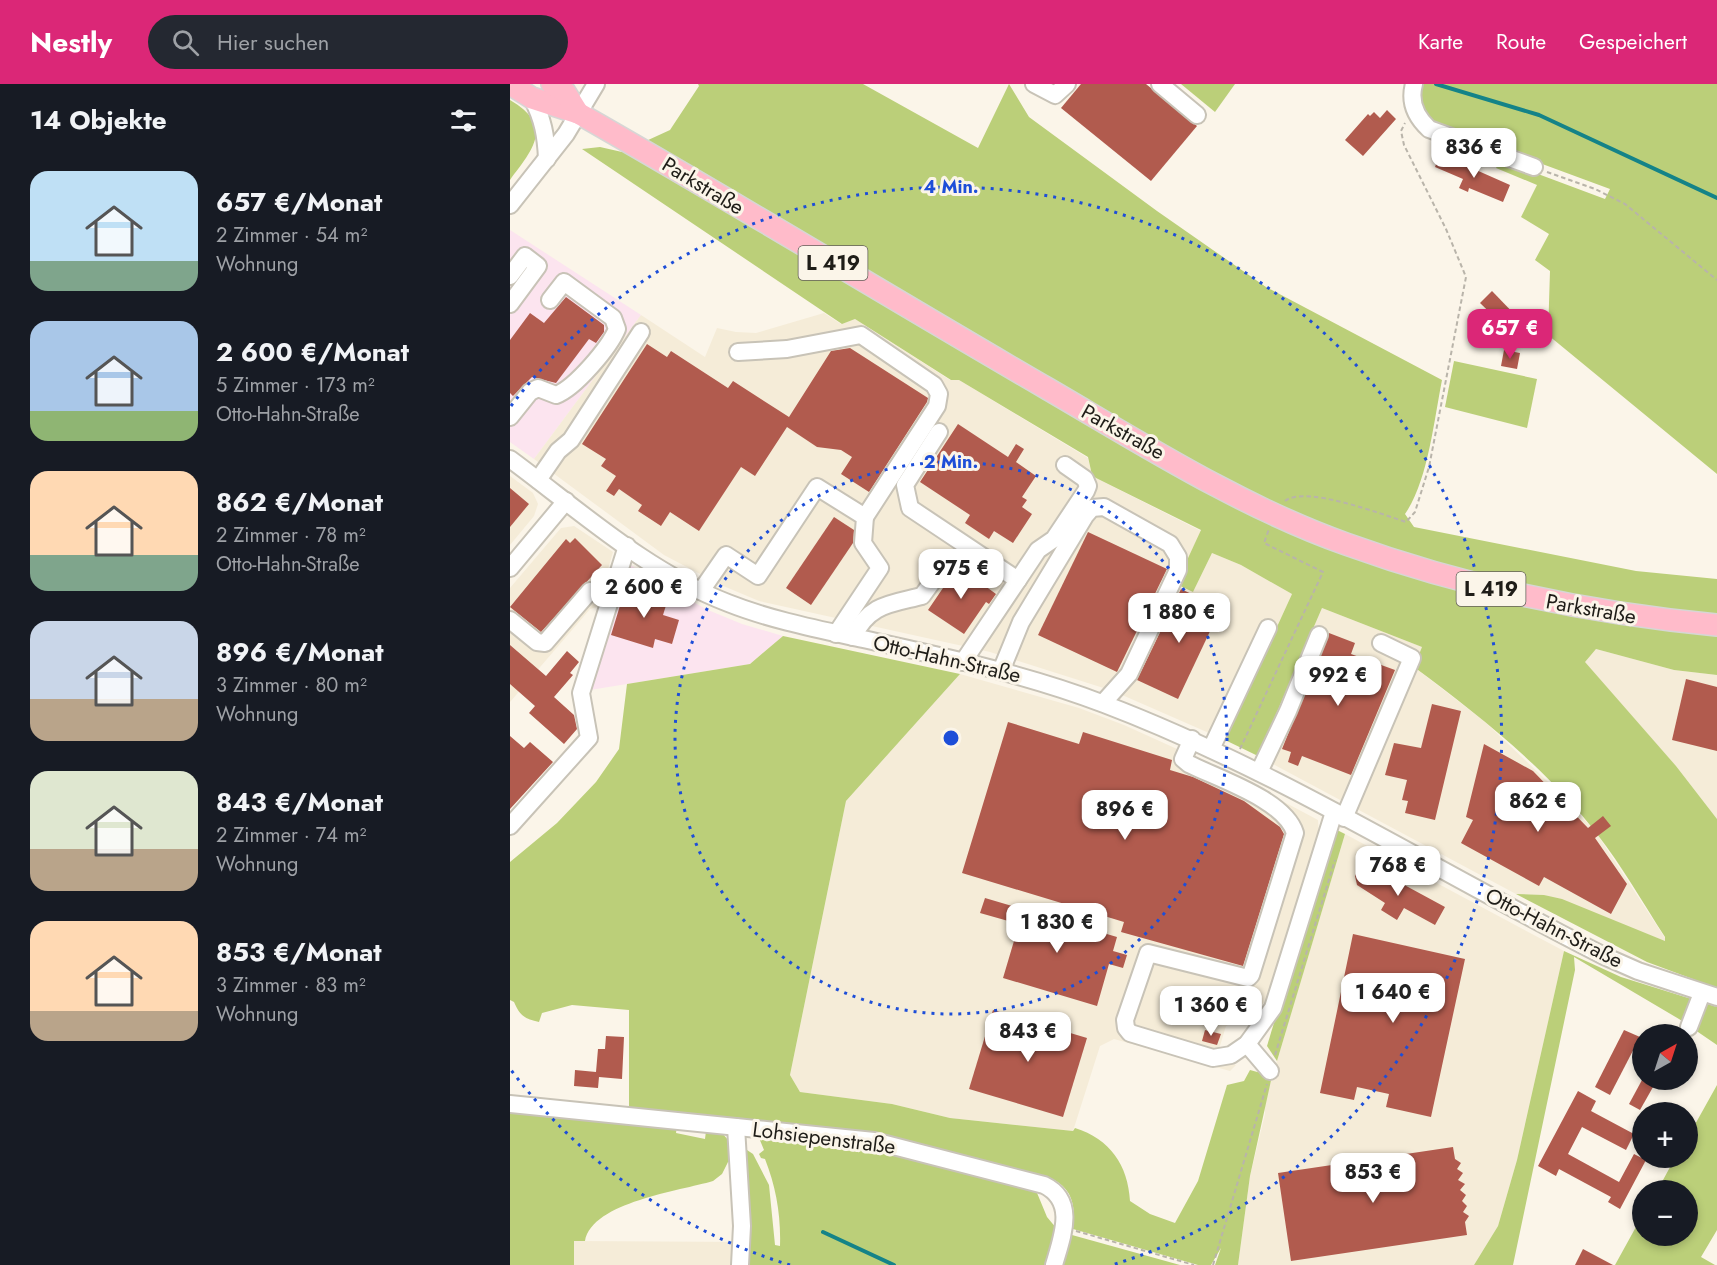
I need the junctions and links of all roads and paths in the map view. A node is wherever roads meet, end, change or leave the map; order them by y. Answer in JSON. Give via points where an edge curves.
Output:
{"nodes":[{"id":1,"x":510,"y":84,"type":"edge"},
{"id":2,"x":552,"y":84,"type":"edge"},
{"id":3,"x":596,"y":84,"type":"edge"},
{"id":4,"x":1034,"y":84,"type":"edge"},
{"id":5,"x":1067,"y":84,"type":"edge"},
{"id":6,"x":1160,"y":84,"type":"edge"},
{"id":7,"x":1414,"y":84,"type":"edge"},
{"id":8,"x":532,"y":98,"type":"junction"},
{"id":9,"x":578,"y":113,"type":"junction"},
{"id":10,"x":1197,"y":115,"type":"dead end"},
{"id":11,"x":1417,"y":115,"type":"junction"},
{"id":12,"x":547,"y":159,"type":"junction"},
{"id":13,"x":1534,"y":167,"type":"joint"},
{"id":14,"x":510,"y":205,"type":"edge"},
{"id":15,"x":510,"y":276,"type":"edge"},
{"id":16,"x":1717,"y":280,"type":"edge"},
{"id":17,"x":550,"y":300,"type":"dead end"},
{"id":18,"x":510,"y":304,"type":"edge"},
{"id":19,"x":641,"y":332,"type":"dead end"},
{"id":20,"x":738,"y":352,"type":"dead end"},
{"id":21,"x":510,"y":417,"type":"edge"},
{"id":22,"x":939,"y":432,"type":"dead end"},
{"id":23,"x":510,"y":459,"type":"edge"},
{"id":24,"x":1065,"y":465,"type":"dead end"},
{"id":25,"x":538,"y":480,"type":"junction"},
{"id":26,"x":566,"y":501,"type":"junction"},
{"id":27,"x":1275,"y":514,"type":"junction"},
{"id":28,"x":865,"y":517,"type":"junction"},
{"id":29,"x":627,"y":546,"type":"junction"},
{"id":30,"x":943,"y":567,"type":"dead end"},
{"id":31,"x":510,"y":568,"type":"edge"},
{"id":32,"x":1018,"y":580,"type":"junction"},
{"id":33,"x":590,"y":591,"type":"dead end"},
{"id":34,"x":701,"y":591,"type":"junction"},
{"id":35,"x":510,"y":620,"type":"edge"},
{"id":36,"x":1717,"y":625,"type":"edge"},
{"id":37,"x":1268,"y":628,"type":"dead end"},
{"id":38,"x":836,"y":634,"type":"junction"},
{"id":39,"x":1319,"y":635,"type":"dead end"},
{"id":40,"x":853,"y":637,"type":"junction"},
{"id":41,"x":1381,"y":643,"type":"dead end"},
{"id":42,"x":963,"y":662,"type":"junction"},
{"id":43,"x":1001,"y":671,"type":"junction"},
{"id":44,"x":1103,"y":703,"type":"junction"},
{"id":45,"x":1192,"y":740,"type":"junction"},
{"id":46,"x":1211,"y":748,"type":"junction"},
{"id":47,"x":1259,"y":772,"type":"junction"},
{"id":48,"x":1339,"y":815,"type":"junction"},
{"id":49,"x":510,"y":826,"type":"edge"},
{"id":50,"x":1337,"y":854,"type":"dead end"},
{"id":51,"x":1710,"y":995,"type":"edge"},
{"id":52,"x":1691,"y":1024,"type":"edge"},
{"id":53,"x":1247,"y":1044,"type":"junction"},
{"id":54,"x":1270,"y":1071,"type":"junction"},
{"id":55,"x":510,"y":1104,"type":"edge"},
{"id":56,"x":736,"y":1126,"type":"junction"},
{"id":57,"x":1072,"y":1230,"type":"dead end"},
{"id":58,"x":740,"y":1265,"type":"edge"},
{"id":59,"x":1054,"y":1265,"type":"edge"},
{"id":60,"x":1194,"y":1265,"type":"edge"},
{"id":61,"x":1213,"y":1265,"type":"edge"}],
"edges":[{"from":1,"to":8,"type":"main road","name":"Parkstraße","number":"L 419"},
{"from":2,"to":9,"type":"main road","name":"Parkstraße","number":"L 419","via":[[564,92]]},
{"from":3,"to":9,"type":"street"},
{"from":4,"to":5,"type":"street","via":[[1055,95]]},
{"from":6,"to":10,"type":"street"},
{"from":7,"to":11,"type":"street","via":[[1412,98]]},
{"from":8,"to":9,"type":"main road","name":"Parkstraße","number":"L 419"},
{"from":8,"to":12,"type":"street","via":[[542,117]]},
{"from":9,"to":12,"type":"street"},
{"from":9,"to":27,"type":"main road","name":"Parkstraße","number":"L 419","via":[[1100,419]]},
{"from":11,"to":13,"type":"street","via":[[1438,134]]},
{"from":11,"to":27,"type":"path","via":[[1401,131],[1404,145],[1466,277],[1429,467],[1415,512],[1406,522],[1311,495],[1289,497]]},
{"from":12,"to":14,"type":"street"},
{"from":13,"to":16,"type":"path","via":[[1625,204]]},
{"from":15,"to":18,"type":"street","via":[[525,256],[538,266]]},
{"from":17,"to":21,"type":"street","via":[[564,282],[613,318],[617,329],[589,367],[563,392],[556,395],[538,388]]},
{"from":19,"to":25,"type":"street","via":[[571,440],[558,451]]},
{"from":20,"to":28,"type":"street","via":[[787,349],[861,335],[934,385],[939,394],[937,406]]},
{"from":22,"to":32,"type":"street","via":[[905,485],[910,508]]},
{"from":23,"to":25,"type":"street","name":"Otto-Hahn-Straße"},
{"from":24,"to":32,"type":"street","via":[[1085,479],[1086,491],[1054,539],[1038,550]]},
{"from":25,"to":26,"type":"street","name":"Otto-Hahn-Straße"},
{"from":26,"to":29,"type":"street","name":"Otto-Hahn-Straße"},
{"from":26,"to":31,"type":"street"},
{"from":27,"to":36,"type":"main road","name":"Parkstraße","number":"L 419","via":[[1382,556],[1525,597],[1647,618]]},
{"from":28,"to":34,"type":"street","via":[[817,487],[758,576],[726,555]]},
{"from":28,"to":38,"type":"street","via":[[863,543],[880,568]]},
{"from":29,"to":34,"type":"street","name":"Otto-Hahn-Straße"},
{"from":29,"to":49,"type":"street","via":[[581,693],[589,738]]},
{"from":30,"to":40,"type":"street","via":[[922,596],[876,608],[861,621]]},
{"from":32,"to":42,"type":"street"},
{"from":33,"to":35,"type":"street","via":[[545,643],[537,642]]},
{"from":34,"to":38,"type":"street","name":"Otto-Hahn-Straße","via":[[753,613]]},
{"from":37,"to":46,"type":"street"},
{"from":38,"to":40,"type":"street","name":"Otto-Hahn-Straße"},
{"from":39,"to":47,"type":"street"},
{"from":40,"to":42,"type":"street","name":"Otto-Hahn-Straße"},
{"from":41,"to":48,"type":"street","via":[[1412,658]]},
{"from":42,"to":43,"type":"street","name":"Otto-Hahn-Straße"},
{"from":43,"to":44,"type":"street","name":"Otto-Hahn-Straße"},
{"from":43,"to":44,"type":"street","via":[[1021,622],[1085,516],[1092,508],[1104,507],[1170,544],[1178,557],[1178,570],[1129,674]]},
{"from":44,"to":45,"type":"street","name":"Otto-Hahn-Straße"},
{"from":45,"to":46,"type":"street","name":"Otto-Hahn-Straße"},
{"from":45,"to":53,"type":"street","via":[[1183,759],[1277,807],[1295,832],[1251,975],[1248,978],[1148,953],[1125,1020],[1126,1028],[1130,1033],[1213,1058],[1232,1055]]},
{"from":46,"to":47,"type":"street","name":"Otto-Hahn-Straße"},
{"from":47,"to":48,"type":"street","name":"Otto-Hahn-Straße"},
{"from":48,"to":51,"type":"street","name":"Otto-Hahn-Straße","via":[[1604,956]]},
{"from":48,"to":53,"type":"street","via":[[1273,1008]]},
{"from":50,"to":54,"type":"path"},
{"from":51,"to":52,"type":"street"},
{"from":53,"to":54,"type":"street"},
{"from":54,"to":61,"type":"path"},
{"from":55,"to":56,"type":"street","name":"Lohsiepenstraße"},
{"from":56,"to":58,"type":"street","via":[[742,1226]]},
{"from":56,"to":59,"type":"street","name":"Lohsiepenstraße","via":[[874,1140],[1044,1185],[1060,1196],[1065,1209],[1065,1226]]},
{"from":57,"to":60,"type":"path"}]}
